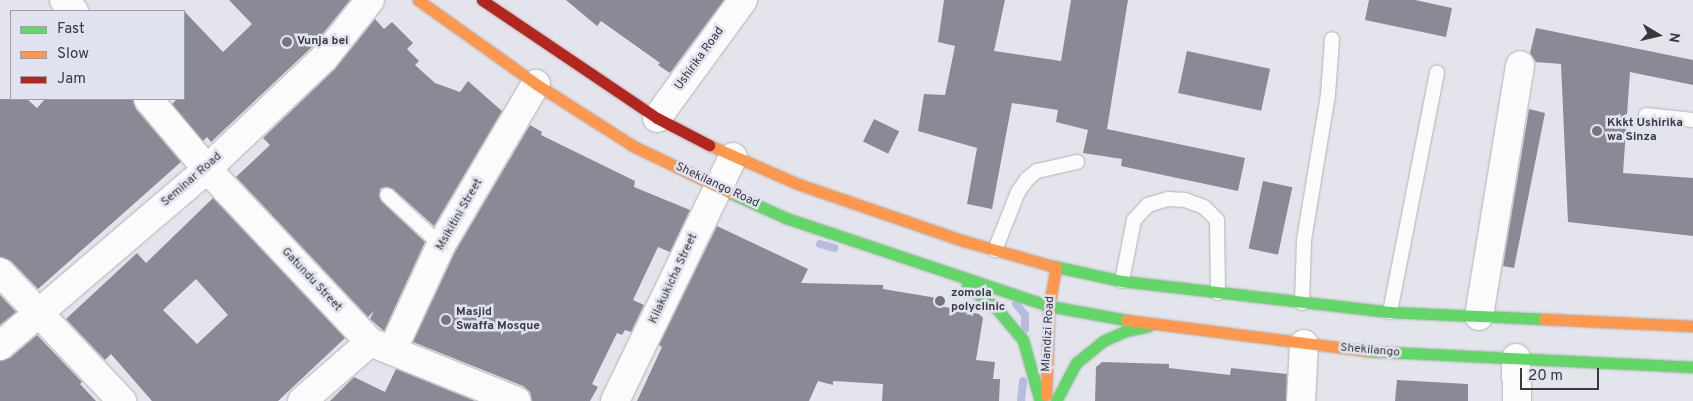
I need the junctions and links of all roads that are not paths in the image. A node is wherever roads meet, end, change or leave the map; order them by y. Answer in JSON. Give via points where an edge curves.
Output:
{"nodes":[{"id":1,"x":64,"y":0,"type":"edge"},
{"id":2,"x":370,"y":0,"type":"edge"},
{"id":3,"x":418,"y":0,"type":"edge"},
{"id":4,"x":482,"y":0,"type":"edge"},
{"id":5,"x":743,"y":0,"type":"edge"},
{"id":6,"x":73,"y":10,"type":"edge"},
{"id":7,"x":1332,"y":39,"type":"dead end"},
{"id":8,"x":1520,"y":65,"type":"dead end"},
{"id":9,"x":1437,"y":73,"type":"dead end"},
{"id":10,"x":536,"y":84,"type":"junction"},
{"id":11,"x":149,"y":100,"type":"edge"},
{"id":12,"x":1646,"y":114,"type":"dead end"},
{"id":13,"x":657,"y":118,"type":"junction"},
{"id":14,"x":1693,"y":120,"type":"edge"},
{"id":15,"x":732,"y":157,"type":"junction"},
{"id":16,"x":1077,"y":162,"type":"dead end"},
{"id":17,"x":207,"y":169,"type":"junction"},
{"id":18,"x":716,"y":187,"type":"junction"},
{"id":19,"x":387,"y":195,"type":"dead end"},
{"id":20,"x":441,"y":244,"type":"junction"},
{"id":21,"x":995,"y":250,"type":"junction"},
{"id":22,"x":1056,"y":267,"type":"junction"},
{"id":23,"x":0,"y":272,"type":"edge"},
{"id":24,"x":954,"y":276,"type":"junction"},
{"id":25,"x":1122,"y":280,"type":"junction"},
{"id":26,"x":1218,"y":293,"type":"junction"},
{"id":27,"x":1302,"y":303,"type":"junction"},
{"id":28,"x":1049,"y":306,"type":"junction"},
{"id":29,"x":39,"y":312,"type":"junction"},
{"id":30,"x":1390,"y":312,"type":"junction"},
{"id":31,"x":1479,"y":316,"type":"junction"},
{"id":32,"x":1157,"y":325,"type":"junction"},
{"id":33,"x":1693,"y":326,"type":"edge"},
{"id":34,"x":1304,"y":344,"type":"junction"},
{"id":35,"x":0,"y":346,"type":"edge"},
{"id":36,"x":381,"y":346,"type":"junction"},
{"id":37,"x":1516,"y":358,"type":"junction"},
{"id":38,"x":1693,"y":367,"type":"edge"},
{"id":39,"x":122,"y":401,"type":"edge"},
{"id":40,"x":302,"y":401,"type":"edge"},
{"id":41,"x":517,"y":401,"type":"edge"},
{"id":42,"x":615,"y":401,"type":"edge"},
{"id":43,"x":1040,"y":401,"type":"edge"},
{"id":44,"x":1046,"y":401,"type":"edge"},
{"id":45,"x":1056,"y":401,"type":"edge"},
{"id":46,"x":1302,"y":401,"type":"edge"},
{"id":47,"x":1517,"y":401,"type":"edge"}],
"edges":[{"from":1,"to":6,"type":"street"},
{"from":2,"to":17,"type":"street","name":"Seminar Road","via":[[324,58]]},
{"from":3,"to":10,"type":"main road","name":"Shekilango Road"},
{"from":4,"to":13,"type":"main road"},
{"from":5,"to":13,"type":"street","name":"Ushirika Road"},
{"from":7,"to":27,"type":"lane","via":[[1328,95],[1304,240]]},
{"from":8,"to":31,"type":"street"},
{"from":9,"to":30,"type":"lane"},
{"from":10,"to":18,"type":"main road","name":"Shekilango Road","via":[[633,146]]},
{"from":10,"to":20,"type":"street","name":"Msikitini Street"},
{"from":11,"to":17,"type":"street","name":"Gatundu Street"},
{"from":12,"to":14,"type":"lane"},
{"from":13,"to":15,"type":"main road"},
{"from":15,"to":18,"type":"street","name":"Kilakukicha Street"},
{"from":15,"to":21,"type":"main road","via":[[798,184]]},
{"from":16,"to":21,"type":"lane","via":[[1037,171],[1027,179],[1018,192]]},
{"from":17,"to":29,"type":"street","name":"Seminar Road"},
{"from":17,"to":36,"type":"street","name":"Gatundu Street"},
{"from":18,"to":24,"type":"main road","name":"Shekilango Road","via":[[786,218]]},
{"from":18,"to":42,"type":"street","name":"Kilakukicha Street","via":[[656,320]]},
{"from":19,"to":20,"type":"lane"},
{"from":20,"to":36,"type":"street","name":"Msikitini Street"},
{"from":21,"to":22,"type":"main road"},
{"from":22,"to":25,"type":"main road"},
{"from":22,"to":28,"type":"main road","name":"Mlandizi Road"},
{"from":23,"to":29,"type":"street"},
{"from":24,"to":28,"type":"main road","name":"Shekilango Road"},
{"from":24,"to":43,"type":"main road","via":[[996,308],[1019,335]]},
{"from":25,"to":26,"type":"main road"},
{"from":25,"to":26,"type":"lane","via":[[1134,220],[1148,205],[1168,199],[1185,200],[1204,207],[1217,220]]},
{"from":26,"to":27,"type":"main road"},
{"from":27,"to":30,"type":"main road"},
{"from":28,"to":32,"type":"main road","name":"Shekilango"},
{"from":28,"to":44,"type":"main road","name":"Mlandizi Road"},
{"from":29,"to":35,"type":"street","name":"Seminar Road"},
{"from":29,"to":39,"type":"street"},
{"from":30,"to":31,"type":"main road"},
{"from":31,"to":33,"type":"main road"},
{"from":32,"to":34,"type":"main road","name":"Shekilango"},
{"from":32,"to":45,"type":"main road","via":[[1125,331],[1103,340],[1076,363]]},
{"from":34,"to":37,"type":"main road","name":"Shekilango","via":[[1382,353]]},
{"from":34,"to":46,"type":"street"},
{"from":36,"to":40,"type":"street","name":"Msikitini Street"},
{"from":36,"to":41,"type":"street","name":"Gatundu Street"},
{"from":37,"to":38,"type":"main road","name":"Shekilango"},
{"from":37,"to":47,"type":"street"}]}
